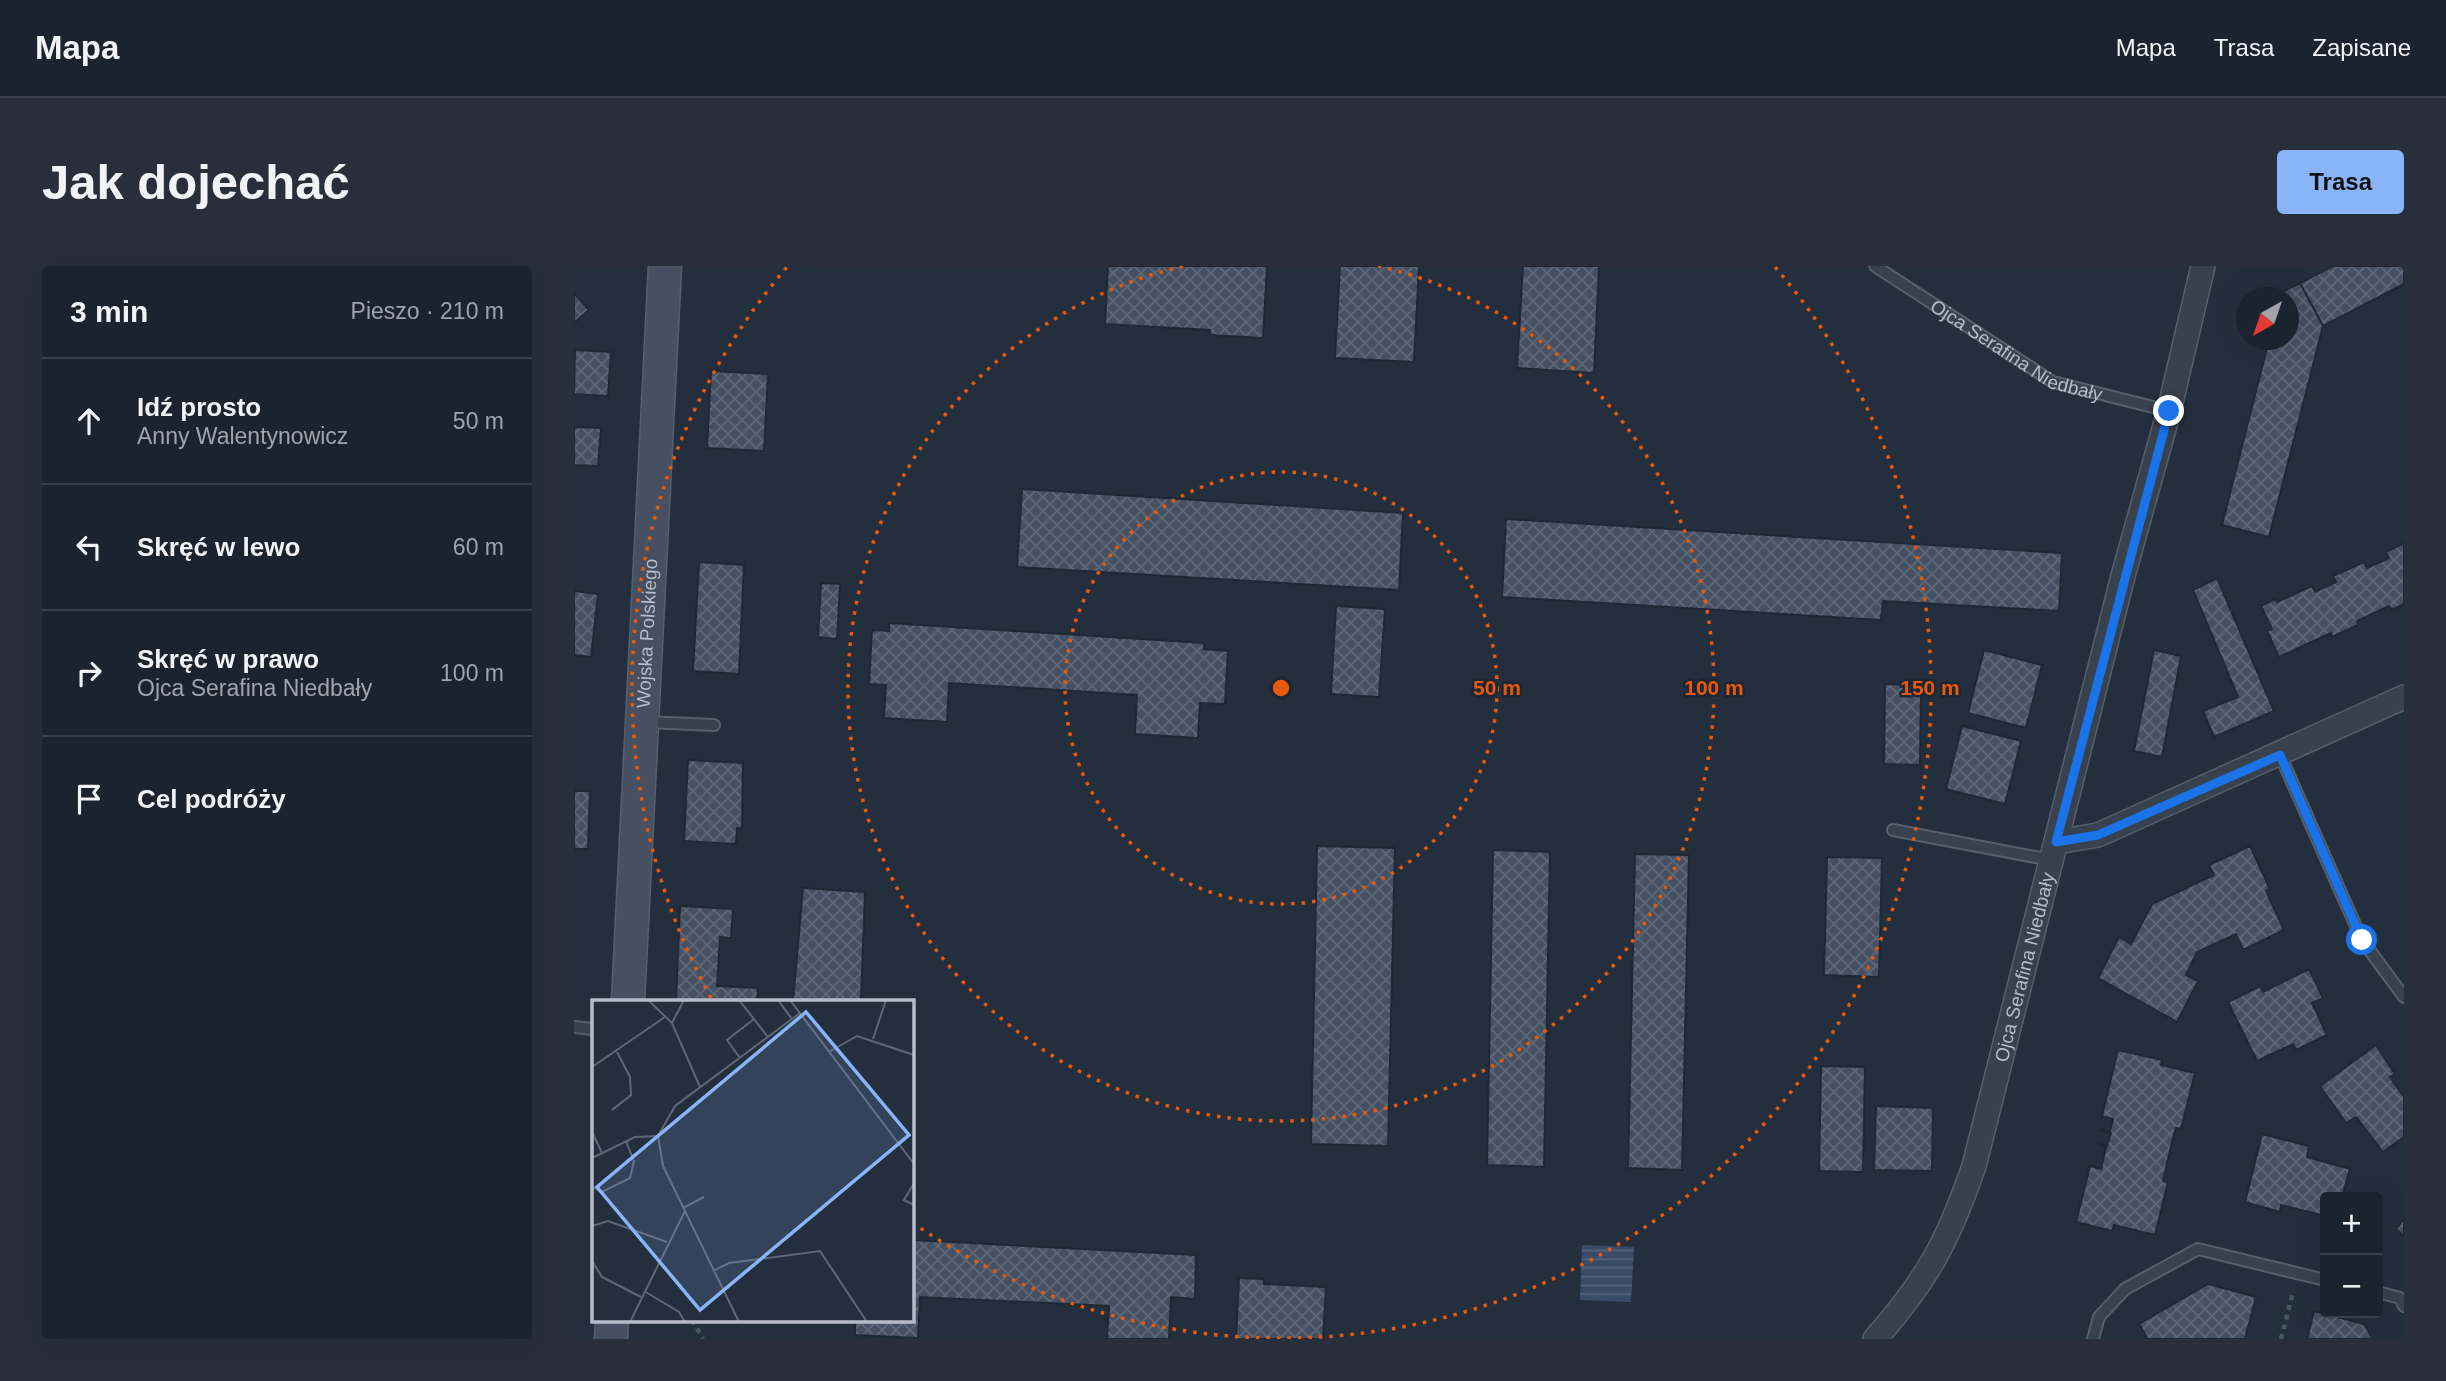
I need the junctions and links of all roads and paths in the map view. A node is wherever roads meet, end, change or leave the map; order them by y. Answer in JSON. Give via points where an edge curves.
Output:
{"nodes":[{"id":1,"x":665,"y":266,"type":"edge"},
{"id":2,"x":1875,"y":266,"type":"edge"},
{"id":3,"x":2203,"y":266,"type":"edge"},
{"id":4,"x":2169,"y":411,"type":"junction"},
{"id":5,"x":2404,"y":697,"type":"edge"},
{"id":6,"x":642,"y":722,"type":"junction"},
{"id":7,"x":713,"y":724,"type":"dead end"},
{"id":8,"x":2280,"y":755,"type":"junction"},
{"id":9,"x":1894,"y":830,"type":"dead end"},
{"id":10,"x":2053,"y":851,"type":"junction"},
{"id":11,"x":2404,"y":997,"type":"edge"},
{"id":12,"x":628,"y":1000,"type":"edge"},
{"id":13,"x":574,"y":1027,"type":"edge"},
{"id":14,"x":592,"y":1029,"type":"edge"},
{"id":15,"x":2298,"y":1273,"type":"junction"},
{"id":16,"x":2320,"y":1279,"type":"edge"},
{"id":17,"x":2383,"y":1293,"type":"edge"},
{"id":18,"x":2404,"y":1306,"type":"edge"},
{"id":19,"x":693,"y":1322,"type":"edge"},
{"id":20,"x":703,"y":1339,"type":"edge"},
{"id":21,"x":1875,"y":1339,"type":"edge"},
{"id":22,"x":2093,"y":1339,"type":"edge"},
{"id":23,"x":2281,"y":1339,"type":"edge"}],
"edges":[{"from":1,"to":6,"type":"main road","name":"Wojska Polskiego"},
{"from":2,"to":4,"type":"lane","name":"Ojca Serafina Niedbały","via":[[2053,382]]},
{"from":3,"to":4,"type":"street","name":"Ojca Serafina Niedbały"},
{"from":4,"to":10,"type":"street","name":"Ojca Serafina Niedbały"},
{"from":5,"to":8,"type":"street"},
{"from":6,"to":7,"type":"lane"},
{"from":6,"to":12,"type":"main road","name":"Wojska Polskiego"},
{"from":8,"to":10,"type":"street"},
{"from":8,"to":11,"type":"lane","via":[[2362,940]]},
{"from":9,"to":10,"type":"lane"},
{"from":10,"to":21,"type":"street","name":"Ojca Serafina Niedbały","via":[[1974,1166],[1955,1220],[1930,1270]]},
{"from":13,"to":14,"type":"lane"},
{"from":15,"to":16,"type":"lane"},
{"from":15,"to":22,"type":"lane","via":[[2198,1249],[2125,1289],[2099,1317]]},
{"from":15,"to":23,"type":"path"},
{"from":17,"to":18,"type":"lane","via":[[2400,1298]]},
{"from":19,"to":20,"type":"path"}]}
